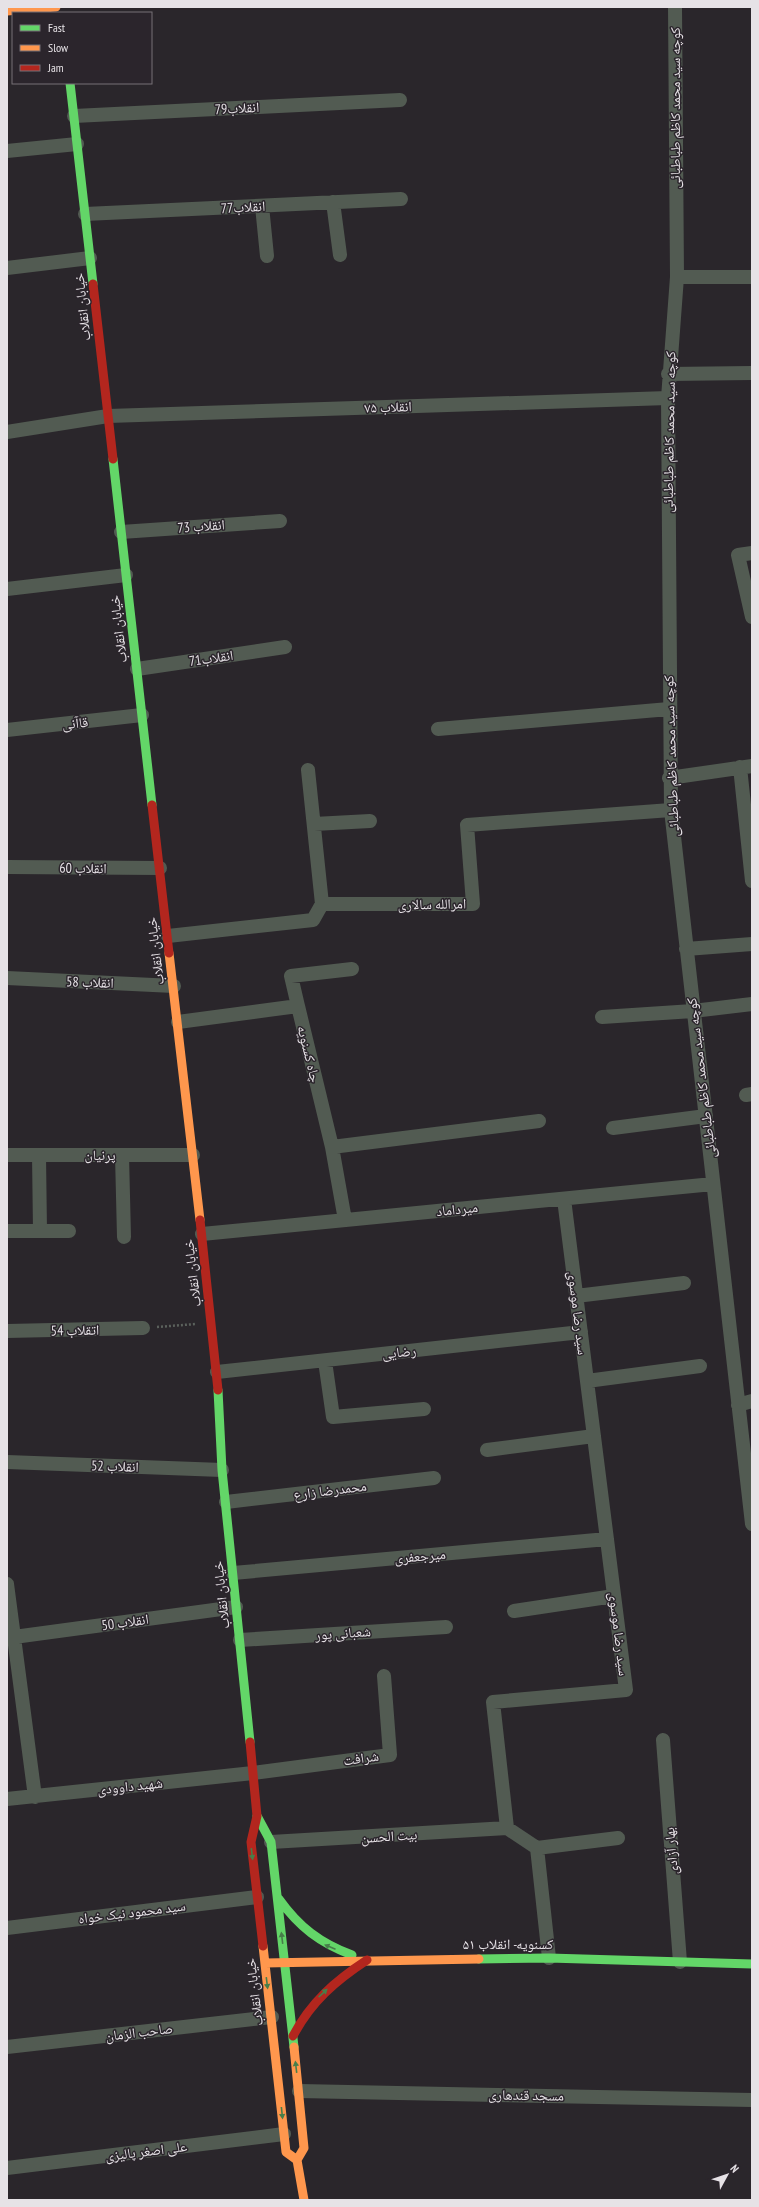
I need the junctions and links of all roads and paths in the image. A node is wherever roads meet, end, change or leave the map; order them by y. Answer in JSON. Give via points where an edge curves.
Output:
{"nodes":[{"id":1,"x":56,"y":7,"type":"edge"},
{"id":2,"x":674,"y":7,"type":"edge"},
{"id":3,"x":7,"y":12,"type":"edge"},
{"id":4,"x":70,"y":84,"type":"edge"},
{"id":5,"x":400,"y":100,"type":"dead end"},
{"id":6,"x":74,"y":116,"type":"junction"},
{"id":7,"x":77,"y":144,"type":"junction"},
{"id":8,"x":7,"y":151,"type":"edge"},
{"id":9,"x":401,"y":199,"type":"dead end"},
{"id":10,"x":333,"y":202,"type":"junction"},
{"id":11,"x":262,"y":206,"type":"junction"},
{"id":12,"x":85,"y":214,"type":"junction"},
{"id":13,"x":340,"y":255,"type":"dead end"},
{"id":14,"x":267,"y":256,"type":"dead end"},
{"id":15,"x":90,"y":258,"type":"junction"},
{"id":16,"x":7,"y":268,"type":"edge"},
{"id":17,"x":677,"y":277,"type":"junction"},
{"id":18,"x":752,"y":277,"type":"edge"},
{"id":19,"x":668,"y":374,"type":"junction"},
{"id":20,"x":752,"y":374,"type":"edge"},
{"id":21,"x":668,"y":398,"type":"junction"},
{"id":22,"x":108,"y":416,"type":"junction"},
{"id":23,"x":7,"y":432,"type":"edge"},
{"id":24,"x":280,"y":521,"type":"dead end"},
{"id":25,"x":121,"y":532,"type":"junction"},
{"id":26,"x":752,"y":553,"type":"edge"},
{"id":27,"x":126,"y":575,"type":"junction"},
{"id":28,"x":7,"y":589,"type":"edge"},
{"id":29,"x":752,"y":616,"type":"edge"},
{"id":30,"x":285,"y":647,"type":"dead end"},
{"id":31,"x":137,"y":669,"type":"junction"},
{"id":32,"x":669,"y":709,"type":"junction"},
{"id":33,"x":142,"y":715,"type":"junction"},
{"id":34,"x":438,"y":729,"type":"dead end"},
{"id":35,"x":7,"y":730,"type":"edge"},
{"id":36,"x":746,"y":766,"type":"edge"},
{"id":37,"x":308,"y":770,"type":"dead end"},
{"id":38,"x":670,"y":778,"type":"junction"},
{"id":39,"x":671,"y":810,"type":"junction"},
{"id":40,"x":370,"y":821,"type":"dead end"},
{"id":41,"x":314,"y":824,"type":"junction"},
{"id":42,"x":7,"y":867,"type":"edge"},
{"id":43,"x":160,"y":868,"type":"junction"},
{"id":44,"x":752,"y":881,"type":"edge"},
{"id":45,"x":322,"y":904,"type":"junction"},
{"id":46,"x":168,"y":936,"type":"junction"},
{"id":47,"x":752,"y":944,"type":"edge"},
{"id":48,"x":686,"y":949,"type":"junction"},
{"id":49,"x":352,"y":969,"type":"dead end"},
{"id":50,"x":7,"y":978,"type":"edge"},
{"id":51,"x":174,"y":986,"type":"junction"},
{"id":52,"x":752,"y":1004,"type":"edge"},
{"id":53,"x":298,"y":1006,"type":"junction"},
{"id":54,"x":693,"y":1011,"type":"junction"},
{"id":55,"x":602,"y":1017,"type":"dead end"},
{"id":56,"x":178,"y":1022,"type":"junction"},
{"id":57,"x":706,"y":1116,"type":"junction"},
{"id":58,"x":539,"y":1121,"type":"dead end"},
{"id":59,"x":613,"y":1128,"type":"dead end"},
{"id":60,"x":332,"y":1147,"type":"junction"},
{"id":61,"x":7,"y":1155,"type":"edge"},
{"id":62,"x":39,"y":1155,"type":"junction"},
{"id":63,"x":122,"y":1155,"type":"junction"},
{"id":64,"x":192,"y":1155,"type":"junction"},
{"id":65,"x":713,"y":1184,"type":"junction"},
{"id":66,"x":564,"y":1199,"type":"junction"},
{"id":67,"x":345,"y":1220,"type":"junction"},
{"id":68,"x":7,"y":1231,"type":"edge"},
{"id":69,"x":40,"y":1231,"type":"junction"},
{"id":70,"x":69,"y":1231,"type":"dead end"},
{"id":71,"x":202,"y":1234,"type":"junction"},
{"id":72,"x":124,"y":1237,"type":"dead end"},
{"id":73,"x":684,"y":1284,"type":"dead end"},
{"id":74,"x":576,"y":1296,"type":"junction"},
{"id":75,"x":212,"y":1322,"type":"junction"},
{"id":76,"x":143,"y":1328,"type":"joint"},
{"id":77,"x":7,"y":1331,"type":"edge"},
{"id":78,"x":581,"y":1332,"type":"junction"},
{"id":79,"x":325,"y":1361,"type":"junction"},
{"id":80,"x":700,"y":1366,"type":"dead end"},
{"id":81,"x":217,"y":1372,"type":"junction"},
{"id":82,"x":587,"y":1381,"type":"junction"},
{"id":83,"x":752,"y":1401,"type":"edge"},
{"id":84,"x":738,"y":1405,"type":"junction"},
{"id":85,"x":424,"y":1409,"type":"dead end"},
{"id":86,"x":594,"y":1436,"type":"junction"},
{"id":87,"x":487,"y":1450,"type":"dead end"},
{"id":88,"x":7,"y":1462,"type":"edge"},
{"id":89,"x":222,"y":1470,"type":"junction"},
{"id":90,"x":434,"y":1478,"type":"dead end"},
{"id":91,"x":226,"y":1502,"type":"junction"},
{"id":92,"x":752,"y":1524,"type":"edge"},
{"id":93,"x":607,"y":1539,"type":"junction"},
{"id":94,"x":233,"y":1573,"type":"junction"},
{"id":95,"x":7,"y":1584,"type":"edge"},
{"id":96,"x":614,"y":1596,"type":"junction"},
{"id":97,"x":236,"y":1607,"type":"junction"},
{"id":98,"x":514,"y":1611,"type":"dead end"},
{"id":99,"x":446,"y":1627,"type":"dead end"},
{"id":100,"x":14,"y":1637,"type":"junction"},
{"id":101,"x":240,"y":1640,"type":"junction"},
{"id":102,"x":384,"y":1676,"type":"dead end"},
{"id":103,"x":663,"y":1740,"type":"dead end"},
{"id":104,"x":253,"y":1773,"type":"junction"},
{"id":105,"x":35,"y":1797,"type":"junction"},
{"id":106,"x":7,"y":1800,"type":"edge"},
{"id":107,"x":257,"y":1816,"type":"junction"},
{"id":108,"x":507,"y":1828,"type":"junction"},
{"id":109,"x":618,"y":1838,"type":"dead end"},
{"id":110,"x":271,"y":1842,"type":"junction"},
{"id":111,"x":537,"y":1848,"type":"junction"},
{"id":112,"x":277,"y":1895,"type":"junction"},
{"id":113,"x":258,"y":1897,"type":"junction"},
{"id":114,"x":7,"y":1928,"type":"edge"},
{"id":115,"x":549,"y":1958,"type":"junction"},
{"id":116,"x":367,"y":1960,"type":"junction"},
{"id":117,"x":285,"y":1961,"type":"junction"},
{"id":118,"x":680,"y":1962,"type":"junction"},
{"id":119,"x":265,"y":1963,"type":"junction"},
{"id":120,"x":752,"y":1964,"type":"edge"},
{"id":121,"x":272,"y":2017,"type":"junction"},
{"id":122,"x":293,"y":2036,"type":"junction"},
{"id":123,"x":7,"y":2047,"type":"edge"},
{"id":124,"x":299,"y":2091,"type":"junction"},
{"id":125,"x":752,"y":2100,"type":"edge"},
{"id":126,"x":284,"y":2134,"type":"junction"},
{"id":127,"x":298,"y":2160,"type":"junction"},
{"id":128,"x":7,"y":2168,"type":"edge"},
{"id":129,"x":304,"y":2200,"type":"edge"}],
"edges":[{"from":1,"to":3,"type":"main road"},
{"from":2,"to":17,"type":"street","name":"کوچه سید محمد کاظم طباطبائی"},
{"from":4,"to":6,"type":"main road","name":"خیابان انقلاب"},
{"from":5,"to":6,"type":"street","name":"انقلاب79"},
{"from":6,"to":7,"type":"main road","name":"خیابان انقلاب"},
{"from":7,"to":8,"type":"street"},
{"from":7,"to":12,"type":"main road","name":"خیابان انقلاب"},
{"from":9,"to":10,"type":"street","name":"انقلاب77"},
{"from":10,"to":11,"type":"street","name":"انقلاب77"},
{"from":10,"to":13,"type":"street"},
{"from":11,"to":12,"type":"street","name":"انقلاب77"},
{"from":11,"to":14,"type":"street"},
{"from":12,"to":15,"type":"main road","name":"خیابان انقلاب"},
{"from":15,"to":16,"type":"street"},
{"from":15,"to":22,"type":"main road","name":"خیابان انقلاب"},
{"from":17,"to":18,"type":"street"},
{"from":17,"to":19,"type":"street","name":"کوچه سید محمد کاظم طباطبائی"},
{"from":19,"to":20,"type":"street"},
{"from":19,"to":21,"type":"street","name":"کوچه سید محمد کاظم طباطبائی"},
{"from":21,"to":22,"type":"street","name":"انقلاب ۷۵"},
{"from":21,"to":32,"type":"street","name":"کوچه سید محمد کاظم طباطبائی"},
{"from":22,"to":23,"type":"street","name":"انقلاب ۷۵"},
{"from":22,"to":25,"type":"main road","name":"خیابان انقلاب"},
{"from":24,"to":25,"type":"street","name":"انقلاب 73"},
{"from":25,"to":27,"type":"main road","name":"خیابان انقلاب"},
{"from":26,"to":29,"type":"street","via":[[738,555]]},
{"from":27,"to":28,"type":"street"},
{"from":27,"to":31,"type":"main road","name":"خیابان انقلاب"},
{"from":30,"to":31,"type":"street","name":"انقلاب71"},
{"from":31,"to":33,"type":"main road","name":"خیابان انقلاب"},
{"from":32,"to":34,"type":"street"},
{"from":32,"to":38,"type":"street","name":"کوچه سید محمد کاظم طباطبائی"},
{"from":33,"to":35,"type":"street","name":"قاآنی"},
{"from":33,"to":43,"type":"main road","name":"خیابان انقلاب"},
{"from":36,"to":38,"type":"street"},
{"from":36,"to":44,"type":"street"},
{"from":37,"to":41,"type":"street"},
{"from":38,"to":39,"type":"street","name":"کوچه سید محمد کاظم طباطبائی"},
{"from":39,"to":45,"type":"street","name":"امرالله سالاری","via":[[467,825],[473,904]]},
{"from":39,"to":48,"type":"street","name":"کوچه سید محمد کاظم طباطبائی"},
{"from":40,"to":41,"type":"street"},
{"from":41,"to":45,"type":"street"},
{"from":42,"to":43,"type":"street","name":"انقلاب 60"},
{"from":43,"to":46,"type":"main road","name":"خیابان انقلاب"},
{"from":45,"to":46,"type":"street","via":[[313,920]]},
{"from":46,"to":51,"type":"main road","name":"خیابان انقلاب"},
{"from":47,"to":48,"type":"street"},
{"from":48,"to":54,"type":"street","name":"کوچه سید محمد کاظم طباطبائی"},
{"from":49,"to":53,"type":"street","via":[[291,976]]},
{"from":50,"to":51,"type":"street","name":"انقلاب 58"},
{"from":51,"to":56,"type":"main road","name":"خیابان انقلاب"},
{"from":52,"to":54,"type":"street"},
{"from":53,"to":56,"type":"street","name":"چاه کسنویه"},
{"from":53,"to":60,"type":"street","name":"چاه کسنویه"},
{"from":54,"to":55,"type":"street"},
{"from":54,"to":57,"type":"street","name":"کوچه سید محمد کاظم طباطبائی"},
{"from":56,"to":64,"type":"main road","name":"خیابان انقلاب"},
{"from":57,"to":59,"type":"street"},
{"from":57,"to":65,"type":"street","name":"کوچه سید محمد کاظم طباطبائی"},
{"from":58,"to":60,"type":"street"},
{"from":60,"to":67,"type":"street","name":"چاه کسنویه"},
{"from":61,"to":62,"type":"street","name":"پرنیان"},
{"from":62,"to":63,"type":"street","name":"پرنیان"},
{"from":62,"to":69,"type":"street"},
{"from":63,"to":64,"type":"street","name":"پرنیان"},
{"from":63,"to":72,"type":"street"},
{"from":64,"to":71,"type":"main road","name":"خیابان انقلاب"},
{"from":65,"to":66,"type":"street","name":"میرداماد"},
{"from":65,"to":84,"type":"street","name":"کوچه سید محمد کاظم طباطبائی"},
{"from":66,"to":67,"type":"street","name":"میرداماد"},
{"from":66,"to":74,"type":"street","name":"سید رضا موسوی"},
{"from":67,"to":71,"type":"street","name":"میرداماد"},
{"from":68,"to":69,"type":"street"},
{"from":69,"to":70,"type":"street"},
{"from":71,"to":75,"type":"main road","name":"خیابان انقلاب"},
{"from":73,"to":74,"type":"street"},
{"from":74,"to":78,"type":"street","name":"سید رضا موسوی"},
{"from":75,"to":76,"type":"path"},
{"from":75,"to":81,"type":"main road","name":"خیابان انقلاب"},
{"from":76,"to":77,"type":"street","name":"اتقلاب 54"},
{"from":78,"to":79,"type":"street","name":"رضایی"},
{"from":78,"to":82,"type":"street","name":"سید رضا موسوی"},
{"from":79,"to":81,"type":"street","name":"رضایی"},
{"from":79,"to":85,"type":"street","via":[[333,1417]]},
{"from":80,"to":82,"type":"street"},
{"from":81,"to":89,"type":"main road","name":"خیابان انقلاب"},
{"from":82,"to":86,"type":"street","name":"سید رضا موسوی"},
{"from":83,"to":84,"type":"street"},
{"from":84,"to":92,"type":"street","name":"کوچه سید محمد کاظم طباطبائی"},
{"from":86,"to":87,"type":"street"},
{"from":86,"to":93,"type":"street","name":"سید رضا موسوی"},
{"from":88,"to":89,"type":"street","name":"انقلاب 52"},
{"from":89,"to":91,"type":"main road","name":"خیابان انقلاب"},
{"from":90,"to":91,"type":"street","name":"محمدرضا زارع"},
{"from":91,"to":94,"type":"main road","name":"خیابان انقلاب"},
{"from":93,"to":94,"type":"street","name":"میرجعفری"},
{"from":93,"to":96,"type":"street","name":"سید رضا موسوی"},
{"from":94,"to":97,"type":"main road","name":"خیابان انقلاب"},
{"from":95,"to":100,"type":"street"},
{"from":96,"to":98,"type":"street"},
{"from":96,"to":108,"type":"street","name":"سید رضا موسوی","via":[[626,1690],[493,1702]]},
{"from":97,"to":100,"type":"street","name":"انقلاب 50"},
{"from":97,"to":101,"type":"main road","name":"خیابان انقلاب"},
{"from":99,"to":101,"type":"street","name":"شعبانی پور"},
{"from":100,"to":105,"type":"street"},
{"from":101,"to":104,"type":"main road","name":"خیابان انقلاب"},
{"from":102,"to":104,"type":"street","name":"شرافت","via":[[390,1754]]},
{"from":103,"to":118,"type":"street","name":"بهار آزادی"},
{"from":104,"to":105,"type":"street","name":"شهید داوودی"},
{"from":104,"to":107,"type":"main road","name":"خیابان انقلاب"},
{"from":105,"to":106,"type":"street","name":"شهید داوودی"},
{"from":107,"to":110,"type":"main road","name":"خیابان انقلاب"},
{"from":107,"to":113,"type":"main road","name":"خیابان انقلاب","one_way":true,"via":[[251,1842]]},
{"from":108,"to":110,"type":"street","name":"بیت الحسن"},
{"from":108,"to":111,"type":"street"},
{"from":109,"to":111,"type":"street"},
{"from":110,"to":112,"type":"main road","name":"خیابان انقلاب"},
{"from":111,"to":115,"type":"street"},
{"from":116,"to":112,"type":"main road","one_way":true,"via":[[329,1947],[310,1936],[294,1921]]},
{"from":117,"to":112,"type":"main road","name":"خیابان انقلاب","one_way":true},
{"from":113,"to":114,"type":"street","name":"سید محمود نیک خواه"},
{"from":113,"to":119,"type":"main road","name":"خیابان انقلاب"},
{"from":115,"to":116,"type":"main road","name":"کسنویه- انقلاب ۵۱"},
{"from":115,"to":118,"type":"main road","name":"کسنویه- انقلاب ۵۱"},
{"from":116,"to":117,"type":"main road","name":"کسنویه- انقلاب ۵۱"},
{"from":122,"to":116,"type":"main road","one_way":true,"via":[[304,2013],[321,1994],[339,1978]]},
{"from":117,"to":119,"type":"main road","name":"کسنویه- انقلاب ۵۱"},
{"from":117,"to":122,"type":"main road","name":"خیابان انقلاب"},
{"from":118,"to":120,"type":"main road","name":"کسنویه- انقلاب ۵۱"},
{"from":119,"to":121,"type":"main road","name":"خیابان انقلاب","one_way":true},
{"from":121,"to":123,"type":"street","name":"صاحب الزمان"},
{"from":121,"to":126,"type":"main road","name":"خیابان انقلاب","one_way":true},
{"from":124,"to":122,"type":"main road","name":"خیابان انقلاب","one_way":true},
{"from":124,"to":125,"type":"street","name":"مسجد قندهاری"},
{"from":124,"to":127,"type":"main road","name":"خیابان انقلاب","via":[[304,2148]]},
{"from":126,"to":127,"type":"main road","name":"خیابان انقلاب","via":[[286,2152]]},
{"from":126,"to":128,"type":"street","name":"علی اصغر پالیزی"},
{"from":127,"to":129,"type":"main road","name":"خیابان انقلاب"}]}
